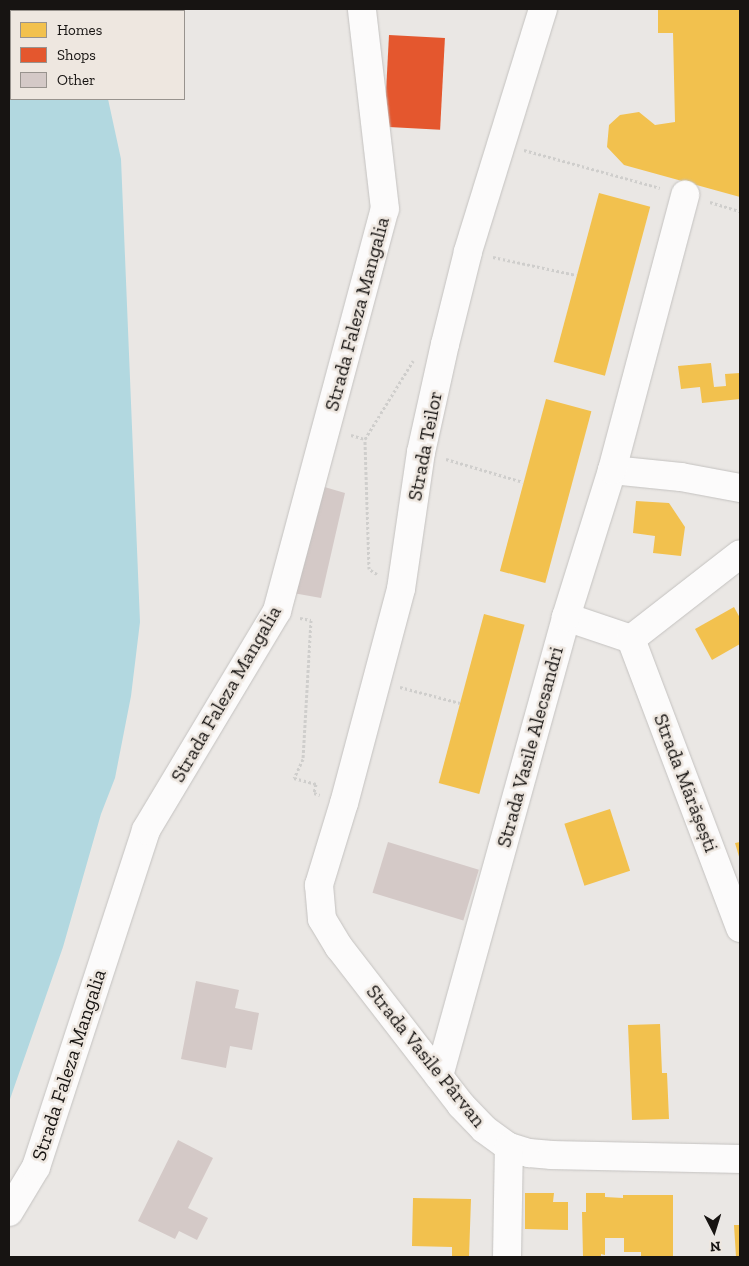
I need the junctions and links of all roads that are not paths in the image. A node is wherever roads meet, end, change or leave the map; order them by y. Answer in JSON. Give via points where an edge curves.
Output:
{"nodes":[{"id":1,"x":362,"y":9,"type":"edge"},
{"id":2,"x":543,"y":9,"type":"edge"},
{"id":3,"x":685,"y":195,"type":"road end"},
{"id":4,"x":612,"y":470,"type":"junction"},
{"id":5,"x":740,"y":488,"type":"edge"},
{"id":6,"x":740,"y":554,"type":"edge"},
{"id":7,"x":566,"y":617,"type":"junction"},
{"id":8,"x":631,"y":639,"type":"junction"},
{"id":9,"x":319,"y":885,"type":"joint"},
{"id":10,"x":740,"y":928,"type":"edge"},
{"id":11,"x":439,"y":1076,"type":"junction"},
{"id":12,"x":509,"y":1147,"type":"junction"},
{"id":13,"x":740,"y":1159,"type":"edge"},
{"id":14,"x":9,"y":1212,"type":"edge"},
{"id":15,"x":507,"y":1257,"type":"edge"}],
"edges":[{"from":1,"to":14,"type":"street","name":"Strada Faleza Mangalia","via":[[385,209],[277,611],[146,830],[36,1167]]},
{"from":2,"to":9,"type":"street","name":"Strada Teilor","via":[[468,252],[421,452],[401,589]]},
{"from":3,"to":4,"type":"street"},
{"from":4,"to":5,"type":"street","via":[[681,477]]},
{"from":4,"to":7,"type":"street"},
{"from":6,"to":8,"type":"street"},
{"from":7,"to":8,"type":"street","name":"Strada Vasile Alecsandri"},
{"from":7,"to":11,"type":"street","name":"Strada Vasile Alecsandri"},
{"from":8,"to":10,"type":"street","name":"Strada Mărășești"},
{"from":9,"to":11,"type":"street","name":"Strada Vasile Pârvan","via":[[322,919],[338,947]]},
{"from":11,"to":12,"type":"street","name":"Strada Vasile Pârvan","via":[[484,1129]]},
{"from":12,"to":13,"type":"street","name":"Strada Vasile Pârvan","via":[[552,1155]]},
{"from":12,"to":15,"type":"street"}]}
